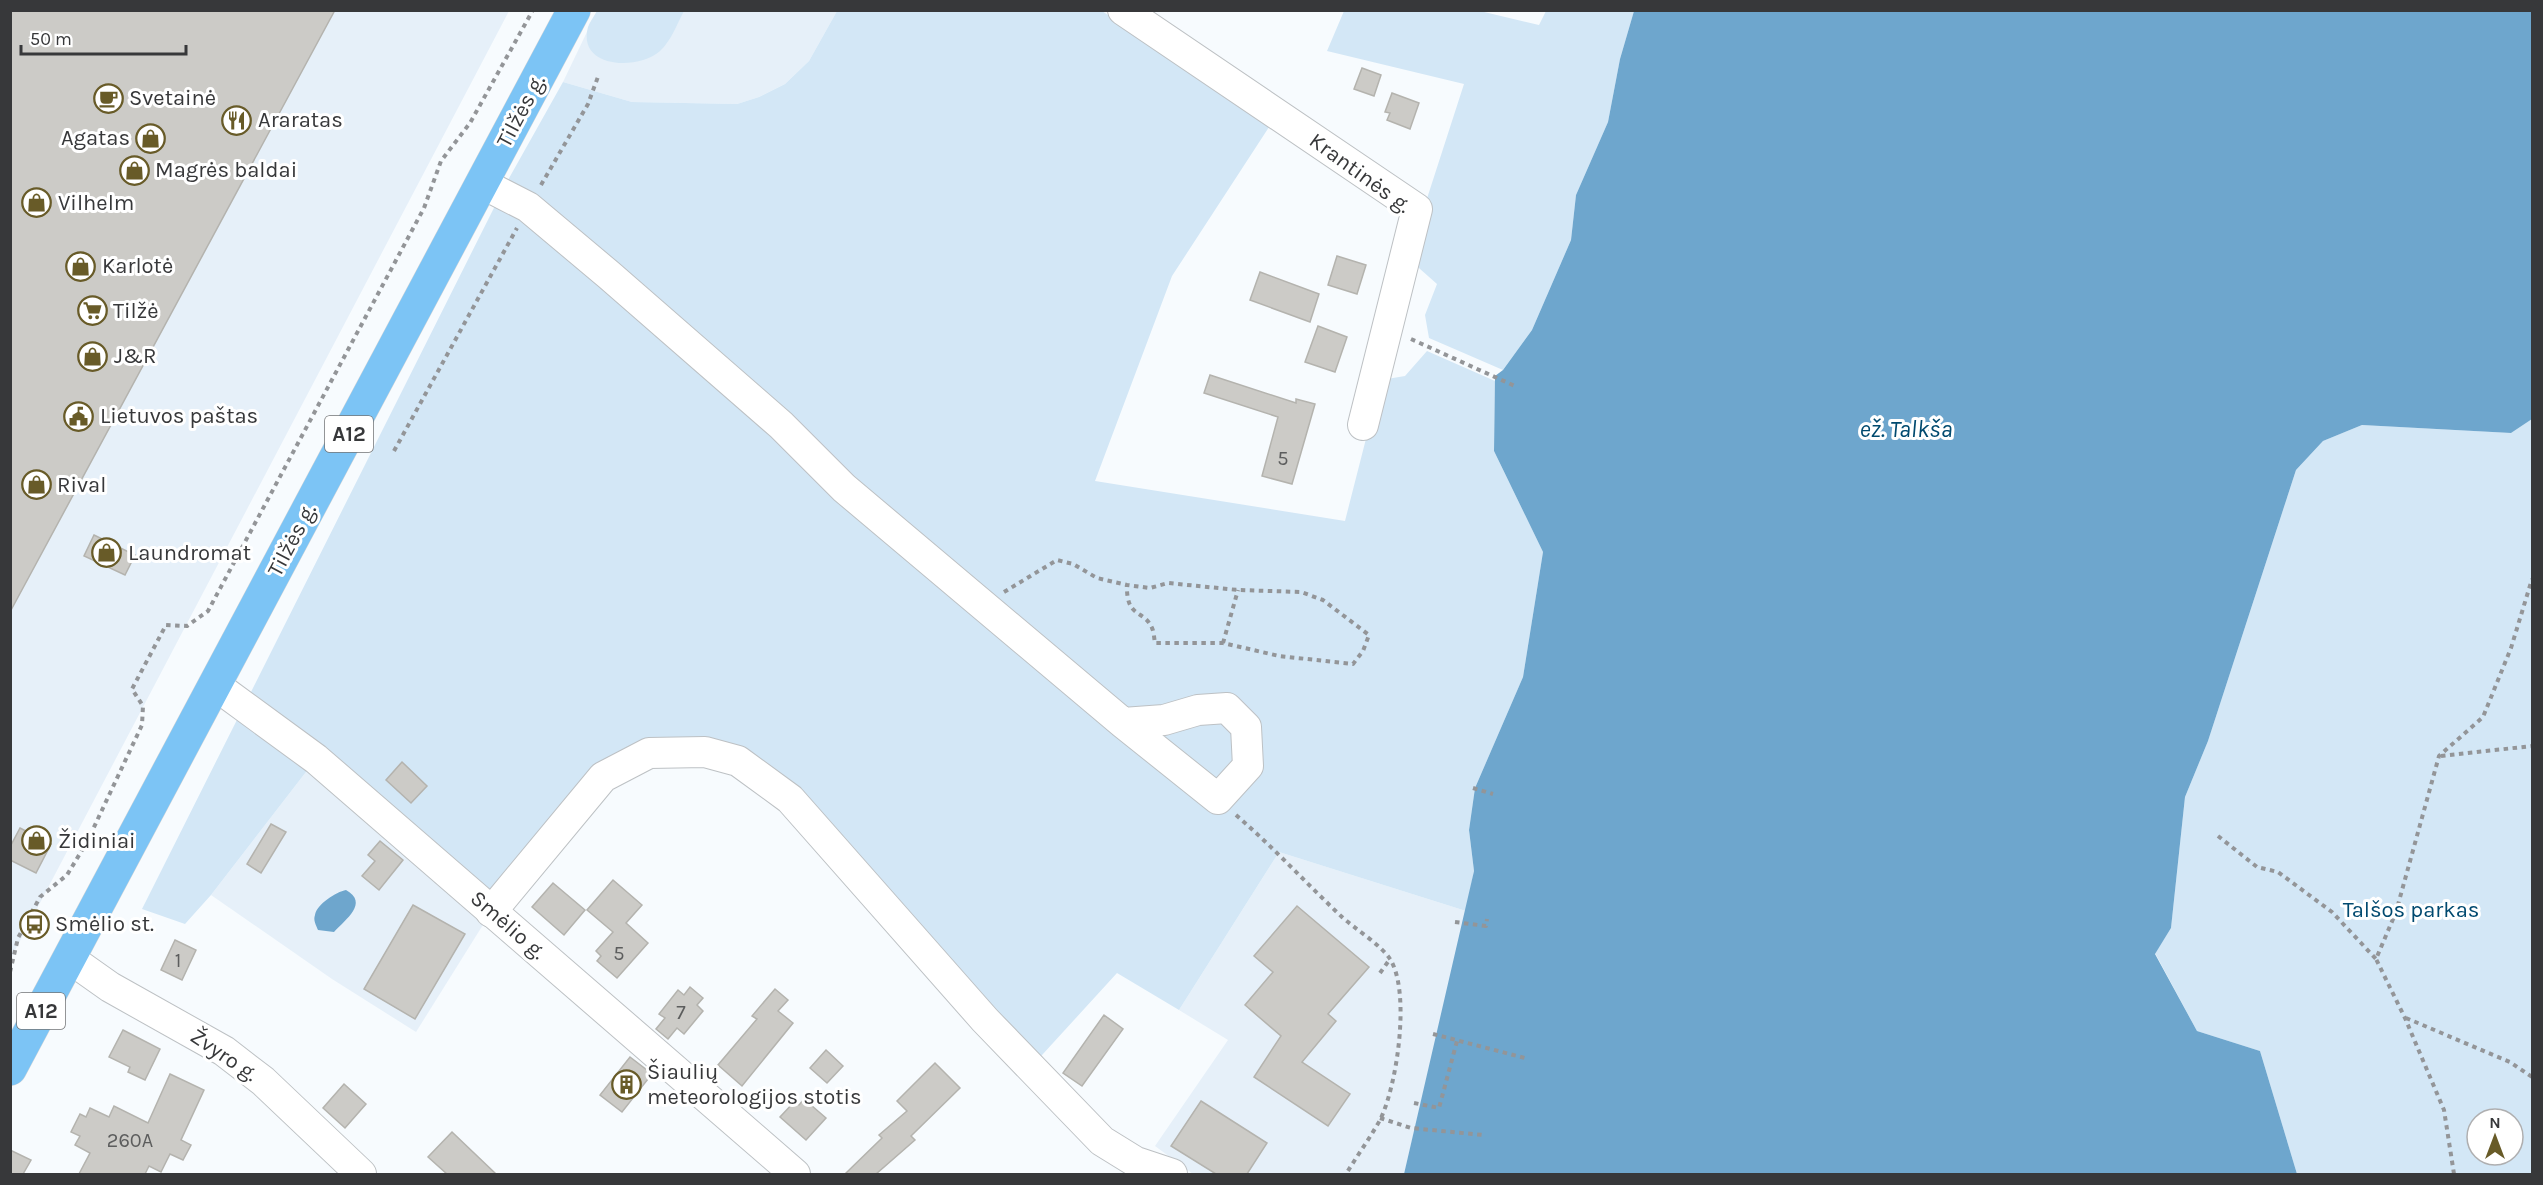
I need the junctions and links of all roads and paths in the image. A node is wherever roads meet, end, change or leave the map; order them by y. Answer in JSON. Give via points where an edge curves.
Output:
{"nodes":[{"id":1,"x":533,"y":10,"type":"edge"},
{"id":2,"x":574,"y":10,"type":"edge"},
{"id":3,"x":1123,"y":10,"type":"edge"},
{"id":4,"x":598,"y":74,"type":"dead end"},
{"id":5,"x":483,"y":184,"type":"junction"},
{"id":6,"x":528,"y":207,"type":"junction"},
{"id":7,"x":1386,"y":328,"type":"junction"},
{"id":8,"x":1517,"y":387,"type":"dead end"},
{"id":9,"x":1363,"y":425,"type":"dead end"},
{"id":10,"x":394,"y":451,"type":"dead end"},
{"id":11,"x":2532,"y":579,"type":"edge"},
{"id":12,"x":1127,"y":585,"type":"junction"},
{"id":13,"x":1238,"y":591,"type":"junction"},
{"id":14,"x":982,"y":602,"type":"junction"},
{"id":15,"x":1222,"y":643,"type":"junction"},
{"id":16,"x":215,"y":685,"type":"junction"},
{"id":17,"x":1123,"y":723,"type":"junction"},
{"id":18,"x":2532,"y":746,"type":"edge"},
{"id":19,"x":2439,"y":756,"type":"junction"},
{"id":20,"x":1473,"y":788,"type":"dead end"},
{"id":21,"x":1493,"y":794,"type":"dead end"},
{"id":22,"x":1218,"y":799,"type":"junction"},
{"id":23,"x":2218,"y":836,"type":"dead end"},
{"id":24,"x":491,"y":912,"type":"junction"},
{"id":25,"x":1487,"y":919,"type":"dead end"},
{"id":26,"x":1455,"y":922,"type":"dead end"},
{"id":27,"x":69,"y":958,"type":"junction"},
{"id":28,"x":1390,"y":958,"type":"junction"},
{"id":29,"x":2376,"y":959,"type":"junction"},
{"id":30,"x":10,"y":972,"type":"edge"},
{"id":31,"x":1380,"y":973,"type":"dead end"},
{"id":32,"x":2405,"y":1018,"type":"junction"},
{"id":33,"x":1433,"y":1035,"type":"dead end"},
{"id":34,"x":1457,"y":1041,"type":"junction"},
{"id":35,"x":1525,"y":1058,"type":"dead end"},
{"id":36,"x":10,"y":1069,"type":"edge"},
{"id":37,"x":2532,"y":1077,"type":"edge"},
{"id":38,"x":1414,"y":1103,"type":"dead end"},
{"id":39,"x":1380,"y":1118,"type":"junction"},
{"id":40,"x":1483,"y":1135,"type":"dead end"},
{"id":41,"x":361,"y":1174,"type":"edge"},
{"id":42,"x":795,"y":1174,"type":"edge"},
{"id":43,"x":1172,"y":1174,"type":"edge"},
{"id":44,"x":1346,"y":1174,"type":"edge"},
{"id":45,"x":2454,"y":1174,"type":"edge"}],
"edges":[{"from":1,"to":30,"type":"path","via":[[470,123],[441,161],[424,208],[208,611],[187,626],[166,625],[132,689],[143,706],[142,725],[87,842],[67,875],[40,897],[23,928]]},
{"from":2,"to":5,"type":"highway","name":"Tilžės g.","number":"A12"},
{"from":3,"to":7,"type":"street","name":"Krantinės g.","via":[[1417,209]]},
{"from":4,"to":6,"type":"path","via":[[588,104]]},
{"from":5,"to":6,"type":"street"},
{"from":5,"to":16,"type":"highway","name":"Tilžės g.","number":"A12"},
{"from":6,"to":10,"type":"path"},
{"from":6,"to":14,"type":"street","via":[[781,425],[844,488]]},
{"from":7,"to":8,"type":"path"},
{"from":7,"to":9,"type":"street","name":"Krantinės g."},
{"from":11,"to":19,"type":"path","via":[[2511,648],[2483,717]]},
{"from":12,"to":13,"type":"path","via":[[1150,588],[1168,583]]},
{"from":12,"to":14,"type":"path","via":[[1097,578],[1057,560]]},
{"from":12,"to":15,"type":"path","via":[[1126,597],[1132,611],[1152,626],[1155,643]]},
{"from":13,"to":15,"type":"path"},
{"from":13,"to":15,"type":"path","via":[[1301,592],[1323,600],[1369,635],[1353,663],[1279,656]]},
{"from":14,"to":17,"type":"street"},
{"from":16,"to":24,"type":"street","name":"Smėlio g.","via":[[316,759]]},
{"from":16,"to":27,"type":"highway","name":"Tilžės g.","number":"A12"},
{"from":17,"to":22,"type":"street"},
{"from":17,"to":22,"type":"street","via":[[1227,708],[1246,727],[1248,766]]},
{"from":18,"to":19,"type":"path"},
{"from":19,"to":29,"type":"path","via":[[2396,912]]},
{"from":20,"to":21,"type":"path"},
{"from":22,"to":28,"type":"path"},
{"from":23,"to":29,"type":"path","via":[[2257,867],[2278,872],[2332,912]]},
{"from":24,"to":42,"type":"street","name":"Smėlio g."},
{"from":24,"to":43,"type":"street","via":[[603,777],[649,753],[705,752],[738,761],[790,799],[985,1020],[1102,1141],[1136,1162]]},
{"from":25,"to":26,"type":"path","via":[[1486,926]]},
{"from":27,"to":36,"type":"highway","name":"Tilžės g.","number":"A12"},
{"from":27,"to":41,"type":"street","name":"Žvyro g.","via":[[110,987],[224,1051],[263,1081]]},
{"from":28,"to":31,"type":"path"},
{"from":28,"to":39,"type":"path","via":[[1400,990],[1400,1018],[1390,1088]]},
{"from":29,"to":32,"type":"path"},
{"from":32,"to":37,"type":"path","via":[[2510,1062]]},
{"from":32,"to":45,"type":"path","via":[[2444,1110]]},
{"from":33,"to":34,"type":"path"},
{"from":34,"to":35,"type":"path"},
{"from":34,"to":38,"type":"path","via":[[1439,1108]]},
{"from":39,"to":40,"type":"path","via":[[1411,1128]]},
{"from":39,"to":44,"type":"path"}]}
